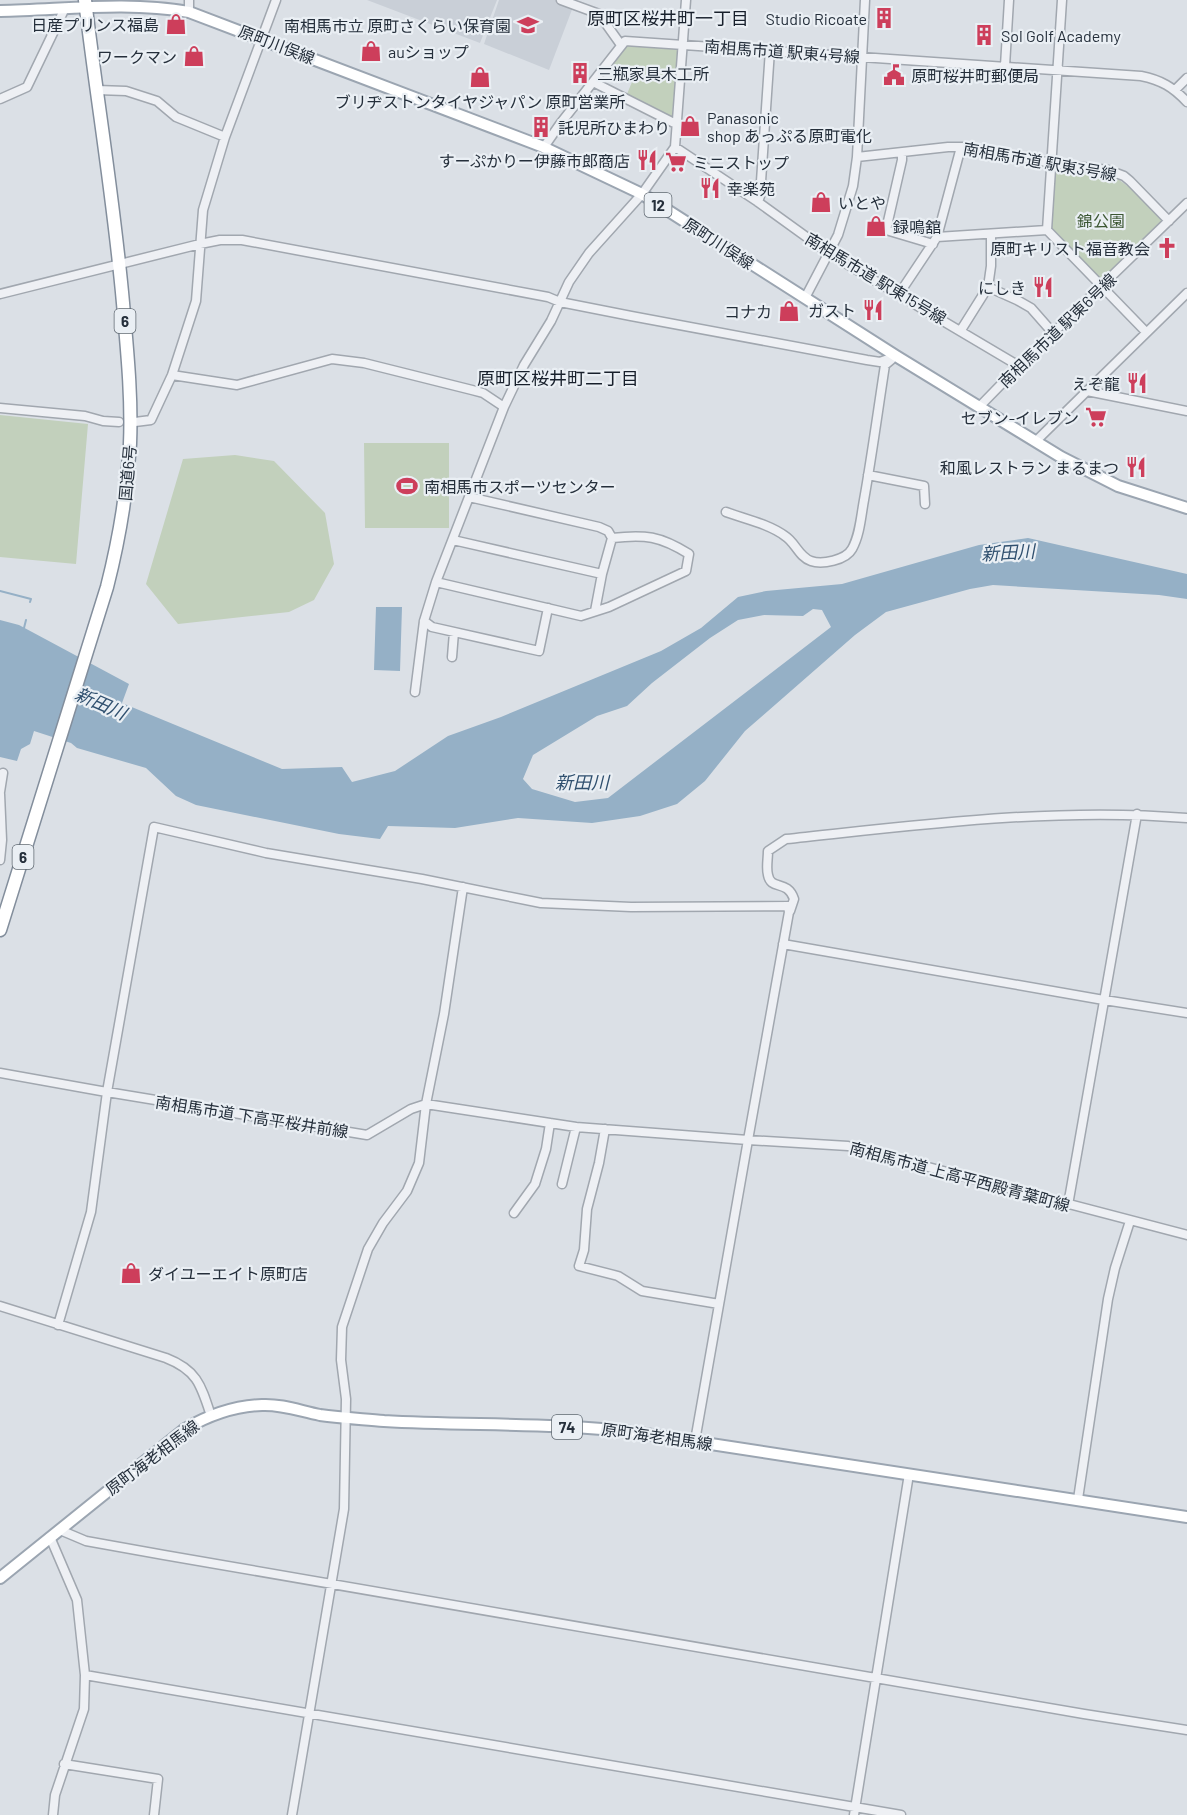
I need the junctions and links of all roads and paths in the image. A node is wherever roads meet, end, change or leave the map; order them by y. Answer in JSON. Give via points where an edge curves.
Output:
{"nodes":[{"id":1,"x":189,"y":0,"type":"edge"},
{"id":2,"x":276,"y":0,"type":"edge"},
{"id":3,"x":561,"y":0,"type":"edge"},
{"id":4,"x":686,"y":0,"type":"edge"},
{"id":5,"x":865,"y":0,"type":"edge"},
{"id":6,"x":1010,"y":0,"type":"edge"},
{"id":7,"x":1062,"y":0,"type":"edge"},
{"id":8,"x":85,"y":3,"type":"edge"},
{"id":9,"x":65,"y":8,"type":"junction"},
{"id":10,"x":0,"y":11,"type":"edge"},
{"id":11,"x":189,"y":12,"type":"junction"},
{"id":12,"x":261,"y":38,"type":"junction"},
{"id":13,"x":621,"y":45,"type":"junction"},
{"id":14,"x":682,"y":45,"type":"junction"},
{"id":15,"x":770,"y":50,"type":"junction"},
{"id":16,"x":863,"y":56,"type":"junction"},
{"id":17,"x":1005,"y":66,"type":"junction"},
{"id":18,"x":1057,"y":70,"type":"junction"},
{"id":19,"x":1187,"y":78,"type":"edge"},
{"id":20,"x":593,"y":82,"type":"junction"},
{"id":21,"x":97,"y":90,"type":"junction"},
{"id":22,"x":1175,"y":90,"type":"junction"},
{"id":23,"x":0,"y":99,"type":"edge"},
{"id":24,"x":1187,"y":102,"type":"edge"},
{"id":25,"x":676,"y":124,"type":"junction"},
{"id":26,"x":225,"y":137,"type":"junction"},
{"id":27,"x":544,"y":147,"type":"junction"},
{"id":28,"x":675,"y":147,"type":"junction"},
{"id":29,"x":961,"y":147,"type":"junction"},
{"id":30,"x":902,"y":153,"type":"junction"},
{"id":31,"x":857,"y":157,"type":"junction"},
{"id":32,"x":1051,"y":163,"type":"junction"},
{"id":33,"x":642,"y":194,"type":"junction"},
{"id":34,"x":758,"y":202,"type":"junction"},
{"id":35,"x":1187,"y":203,"type":"edge"},
{"id":36,"x":1169,"y":221,"type":"junction"},
{"id":37,"x":1047,"y":230,"type":"junction"},
{"id":38,"x":991,"y":234,"type":"junction"},
{"id":39,"x":935,"y":241,"type":"junction"},
{"id":40,"x":200,"y":244,"type":"junction"},
{"id":41,"x":830,"y":254,"type":"junction"},
{"id":42,"x":119,"y":263,"type":"junction"},
{"id":43,"x":988,"y":287,"type":"junction"},
{"id":44,"x":1101,"y":287,"type":"junction"},
{"id":45,"x":1187,"y":293,"type":"edge"},
{"id":46,"x":0,"y":294,"type":"edge"},
{"id":47,"x":899,"y":294,"type":"junction"},
{"id":48,"x":805,"y":298,"type":"junction"},
{"id":49,"x":560,"y":302,"type":"junction"},
{"id":50,"x":961,"y":330,"type":"junction"},
{"id":51,"x":1146,"y":332,"type":"junction"},
{"id":52,"x":1053,"y":333,"type":"junction"},
{"id":53,"x":896,"y":356,"type":"junction"},
{"id":54,"x":1019,"y":366,"type":"junction"},
{"id":55,"x":172,"y":375,"type":"junction"},
{"id":56,"x":1087,"y":391,"type":"junction"},
{"id":57,"x":504,"y":407,"type":"junction"},
{"id":58,"x":979,"y":407,"type":"junction"},
{"id":59,"x":0,"y":408,"type":"edge"},
{"id":60,"x":1187,"y":411,"type":"edge"},
{"id":61,"x":115,"y":422,"type":"dead end"},
{"id":62,"x":135,"y":422,"type":"dead end"},
{"id":63,"x":1036,"y":441,"type":"junction"},
{"id":64,"x":868,"y":475,"type":"junction"},
{"id":65,"x":469,"y":497,"type":"junction"},
{"id":66,"x":925,"y":504,"type":"dead end"},
{"id":67,"x":1187,"y":508,"type":"edge"},
{"id":68,"x":726,"y":512,"type":"dead end"},
{"id":69,"x":612,"y":538,"type":"junction"},
{"id":70,"x":453,"y":540,"type":"junction"},
{"id":71,"x":602,"y":574,"type":"junction"},
{"id":72,"x":436,"y":582,"type":"junction"},
{"id":73,"x":548,"y":608,"type":"junction"},
{"id":74,"x":595,"y":611,"type":"junction"},
{"id":75,"x":424,"y":621,"type":"junction"},
{"id":76,"x":454,"y":632,"type":"junction"},
{"id":77,"x":452,"y":657,"type":"dead end"},
{"id":78,"x":415,"y":692,"type":"dead end"},
{"id":79,"x":3,"y":773,"type":"dead end"},
{"id":80,"x":0,"y":793,"type":"edge"},
{"id":81,"x":1137,"y":814,"type":"junction"},
{"id":82,"x":1187,"y":818,"type":"edge"},
{"id":83,"x":0,"y":860,"type":"edge"},
{"id":84,"x":463,"y":887,"type":"junction"},
{"id":85,"x":789,"y":912,"type":"junction"},
{"id":86,"x":0,"y":930,"type":"edge"},
{"id":87,"x":783,"y":944,"type":"junction"},
{"id":88,"x":1105,"y":1000,"type":"junction"},
{"id":89,"x":1187,"y":1013,"type":"edge"},
{"id":90,"x":0,"y":1073,"type":"edge"},
{"id":91,"x":107,"y":1092,"type":"junction"},
{"id":92,"x":426,"y":1104,"type":"junction"},
{"id":93,"x":550,"y":1123,"type":"junction"},
{"id":94,"x":576,"y":1126,"type":"junction"},
{"id":95,"x":605,"y":1129,"type":"junction"},
{"id":96,"x":748,"y":1140,"type":"junction"},
{"id":97,"x":562,"y":1184,"type":"dead end"},
{"id":98,"x":1068,"y":1205,"type":"junction"},
{"id":99,"x":514,"y":1213,"type":"dead end"},
{"id":100,"x":1130,"y":1221,"type":"junction"},
{"id":101,"x":1187,"y":1235,"type":"edge"},
{"id":102,"x":719,"y":1304,"type":"junction"},
{"id":103,"x":0,"y":1306,"type":"edge"},
{"id":104,"x":58,"y":1325,"type":"junction"},
{"id":105,"x":211,"y":1416,"type":"junction"},
{"id":106,"x":346,"y":1417,"type":"junction"},
{"id":107,"x":695,"y":1441,"type":"junction"},
{"id":108,"x":909,"y":1473,"type":"junction"},
{"id":109,"x":1078,"y":1499,"type":"junction"},
{"id":110,"x":1187,"y":1517,"type":"edge"},
{"id":111,"x":60,"y":1530,"type":"junction"},
{"id":112,"x":50,"y":1537,"type":"junction"},
{"id":113,"x":0,"y":1578,"type":"edge"},
{"id":114,"x":331,"y":1583,"type":"junction"},
{"id":115,"x":85,"y":1675,"type":"junction"},
{"id":116,"x":877,"y":1678,"type":"junction"},
{"id":117,"x":309,"y":1712,"type":"junction"},
{"id":118,"x":1187,"y":1731,"type":"edge"},
{"id":119,"x":64,"y":1764,"type":"junction"},
{"id":120,"x":855,"y":1811,"type":"edge"},
{"id":121,"x":53,"y":1815,"type":"edge"},
{"id":122,"x":154,"y":1815,"type":"edge"},
{"id":123,"x":292,"y":1815,"type":"edge"},
{"id":124,"x":901,"y":1815,"type":"edge"}],
"edges":[{"from":1,"to":11,"type":"street"},
{"from":2,"to":12,"type":"street"},
{"from":3,"to":13,"type":"street","via":[[599,15]]},
{"from":4,"to":14,"type":"street"},
{"from":5,"to":16,"type":"street"},
{"from":6,"to":17,"type":"street"},
{"from":7,"to":18,"type":"street"},
{"from":8,"to":9,"type":"main road","name":"原町川俣線"},
{"from":8,"to":11,"type":"main road","name":"原町川俣線","number":"12","via":[[158,6]]},
{"from":8,"to":21,"type":"highway","name":"国道6号","number":"6"},
{"from":9,"to":10,"type":"main road","name":"原町川俣線"},
{"from":9,"to":23,"type":"street","via":[[27,87]]},
{"from":11,"to":12,"type":"main road","name":"原町川俣線","number":"12"},
{"from":12,"to":26,"type":"street"},
{"from":12,"to":27,"type":"main road","name":"原町川俣線","number":"12"},
{"from":13,"to":14,"type":"street","name":"南相馬市道 駅東4号線","via":[[625,41]]},
{"from":13,"to":20,"type":"street"},
{"from":14,"to":15,"type":"street","name":"南相馬市道 駅東4号線"},
{"from":14,"to":25,"type":"street"},
{"from":15,"to":16,"type":"street","name":"南相馬市道 駅東4号線"},
{"from":15,"to":34,"type":"street"},
{"from":16,"to":17,"type":"street","name":"南相馬市道 駅東4号線"},
{"from":16,"to":31,"type":"street"},
{"from":17,"to":18,"type":"street","name":"南相馬市道 駅東4号線"},
{"from":18,"to":22,"type":"street","name":"南相馬市道 駅東4号線","via":[[1141,76]]},
{"from":18,"to":32,"type":"street"},
{"from":19,"to":22,"type":"street"},
{"from":20,"to":25,"type":"street"},
{"from":20,"to":27,"type":"street"},
{"from":21,"to":26,"type":"street","via":[[126,91],[157,101],[176,117]]},
{"from":21,"to":42,"type":"highway","name":"国道6号","number":"6"},
{"from":22,"to":24,"type":"street","name":"南相馬市道 駅東4号線"},
{"from":25,"to":28,"type":"street"},
{"from":26,"to":40,"type":"street","via":[[203,210]]},
{"from":27,"to":33,"type":"main road","name":"原町川俣線","number":"12"},
{"from":28,"to":33,"type":"street"},
{"from":28,"to":34,"type":"street","name":"南相馬市道 駅東15号線"},
{"from":29,"to":30,"type":"street","name":"南相馬市道 駅東3号線"},
{"from":29,"to":32,"type":"street","name":"南相馬市道 駅東3号線"},
{"from":29,"to":39,"type":"street"},
{"from":30,"to":31,"type":"street","name":"南相馬市道 駅東3号線"},
{"from":30,"to":39,"type":"street","via":[[886,230]]},
{"from":31,"to":41,"type":"street","via":[[847,212]]},
{"from":32,"to":36,"type":"street","name":"南相馬市道 駅東3号線","via":[[1108,170],[1124,176]]},
{"from":32,"to":37,"type":"street"},
{"from":33,"to":48,"type":"main road","name":"原町川俣線","number":"12"},
{"from":33,"to":49,"type":"street","via":[[589,253]]},
{"from":34,"to":41,"type":"street","name":"南相馬市道 駅東15号線"},
{"from":35,"to":36,"type":"street","name":"南相馬市道 駅東6号線"},
{"from":36,"to":44,"type":"street","name":"南相馬市道 駅東6号線"},
{"from":37,"to":38,"type":"street"},
{"from":37,"to":44,"type":"street"},
{"from":38,"to":39,"type":"street"},
{"from":38,"to":43,"type":"street"},
{"from":39,"to":47,"type":"street"},
{"from":40,"to":42,"type":"street"},
{"from":40,"to":49,"type":"street","via":[[242,240]]},
{"from":40,"to":55,"type":"street","via":[[196,301]]},
{"from":41,"to":47,"type":"street","name":"南相馬市道 駅東15号線"},
{"from":41,"to":48,"type":"street"},
{"from":42,"to":46,"type":"street"},
{"from":42,"to":86,"type":"highway","name":"国道6号","number":"6","via":[[129,384],[129,454],[118,541]]},
{"from":43,"to":50,"type":"street"},
{"from":43,"to":52,"type":"street","via":[[1031,308]]},
{"from":44,"to":51,"type":"street"},
{"from":44,"to":52,"type":"street","name":"南相馬市道 駅東6号線"},
{"from":45,"to":51,"type":"street"},
{"from":47,"to":50,"type":"street","name":"南相馬市道 駅東15号線"},
{"from":48,"to":53,"type":"main road","name":"原町川俣線","number":"12"},
{"from":49,"to":53,"type":"street","via":[[867,360],[880,362]]},
{"from":49,"to":57,"type":"street"},
{"from":50,"to":54,"type":"street","name":"南相馬市道 駅東15号線"},
{"from":51,"to":56,"type":"street"},
{"from":52,"to":54,"type":"street","name":"南相馬市道 駅東6号線"},
{"from":53,"to":58,"type":"main road","name":"原町川俣線","number":"12"},
{"from":53,"to":64,"type":"street","via":[[885,365]]},
{"from":54,"to":58,"type":"street","name":"南相馬市道 駅東6号線"},
{"from":55,"to":57,"type":"street","via":[[237,385],[332,359],[364,363],[483,393]]},
{"from":55,"to":62,"type":"street","via":[[151,420]]},
{"from":56,"to":60,"type":"street"},
{"from":56,"to":63,"type":"street"},
{"from":57,"to":65,"type":"street"},
{"from":58,"to":63,"type":"main road","name":"原町川俣線","number":"12"},
{"from":59,"to":61,"type":"street"},
{"from":63,"to":67,"type":"main road","name":"原町川俣線","number":"12","via":[[1118,486]]},
{"from":64,"to":66,"type":"street","via":[[924,486]]},
{"from":64,"to":68,"type":"street","via":[[852,550],[838,559],[810,561],[786,536]]},
{"from":65,"to":69,"type":"street","via":[[599,527]]},
{"from":65,"to":70,"type":"street"},
{"from":69,"to":71,"type":"street"},
{"from":69,"to":74,"type":"street","via":[[653,536],[669,542],[689,554],[686,571]]},
{"from":70,"to":71,"type":"street"},
{"from":70,"to":72,"type":"street"},
{"from":71,"to":74,"type":"street"},
{"from":72,"to":73,"type":"street"},
{"from":72,"to":75,"type":"street"},
{"from":73,"to":74,"type":"street","via":[[581,616]]},
{"from":73,"to":76,"type":"street","via":[[539,651]]},
{"from":75,"to":76,"type":"street"},
{"from":75,"to":78,"type":"street"},
{"from":76,"to":77,"type":"street"},
{"from":79,"to":80,"type":"street"},
{"from":80,"to":83,"type":"street"},
{"from":81,"to":82,"type":"street"},
{"from":81,"to":85,"type":"street","via":[[972,819],[786,839],[768,851],[767,867],[771,882],[791,891],[794,899]]},
{"from":81,"to":88,"type":"street"},
{"from":84,"to":85,"type":"street","via":[[541,903],[631,907],[770,905],[788,906]]},
{"from":84,"to":91,"type":"street","via":[[266,853],[154,827]]},
{"from":84,"to":92,"type":"street"},
{"from":85,"to":87,"type":"street"},
{"from":87,"to":88,"type":"street"},
{"from":87,"to":96,"type":"street"},
{"from":88,"to":89,"type":"street"},
{"from":88,"to":98,"type":"street"},
{"from":90,"to":91,"type":"street","name":"南相馬市道 下高平桜井前線"},
{"from":91,"to":92,"type":"street","name":"南相馬市道 下高平桜井前線","via":[[367,1135]]},
{"from":91,"to":104,"type":"street","via":[[91,1212]]},
{"from":92,"to":93,"type":"street"},
{"from":92,"to":106,"type":"street","via":[[417,1170],[368,1249],[342,1328]]},
{"from":93,"to":94,"type":"street"},
{"from":93,"to":99,"type":"street","via":[[535,1184]]},
{"from":94,"to":95,"type":"street"},
{"from":94,"to":97,"type":"street"},
{"from":95,"to":96,"type":"street"},
{"from":95,"to":102,"type":"street","via":[[579,1266],[618,1276],[642,1291]]},
{"from":96,"to":98,"type":"street","name":"南相馬市道 上高平西殿青葉町線","via":[[848,1146]]},
{"from":96,"to":102,"type":"street"},
{"from":98,"to":100,"type":"street","name":"南相馬市道 上高平西殿青葉町線"},
{"from":100,"to":101,"type":"street","name":"南相馬市道 上高平西殿青葉町線"},
{"from":100,"to":109,"type":"street","via":[[1108,1299]]},
{"from":102,"to":107,"type":"street"},
{"from":103,"to":104,"type":"street"},
{"from":104,"to":105,"type":"street","via":[[183,1365],[196,1378]]},
{"from":105,"to":106,"type":"main road","name":"原町海老相馬線","number":"74","via":[[236,1407],[280,1405]]},
{"from":105,"to":111,"type":"main road","name":"原町海老相馬線","number":"74","via":[[157,1450]]},
{"from":106,"to":107,"type":"main road","name":"原町海老相馬線","number":"74","via":[[609,1429]]},
{"from":106,"to":114,"type":"street","via":[[344,1509]]},
{"from":107,"to":108,"type":"main road","name":"原町海老相馬線","number":"74"},
{"from":108,"to":109,"type":"main road","name":"原町海老相馬線","number":"74"},
{"from":108,"to":116,"type":"street"},
{"from":109,"to":110,"type":"main road","name":"原町海老相馬線","number":"74"},
{"from":111,"to":112,"type":"main road","name":"原町海老相馬線","number":"74"},
{"from":111,"to":114,"type":"street","via":[[86,1541]]},
{"from":112,"to":113,"type":"main road","name":"原町海老相馬線","number":"74"},
{"from":112,"to":115,"type":"street","via":[[77,1600]]},
{"from":114,"to":116,"type":"street"},
{"from":114,"to":117,"type":"street"},
{"from":115,"to":117,"type":"street"},
{"from":115,"to":119,"type":"street","via":[[84,1710]]},
{"from":116,"to":118,"type":"street"},
{"from":116,"to":120,"type":"street"},
{"from":117,"to":120,"type":"street"},
{"from":117,"to":123,"type":"street"},
{"from":119,"to":121,"type":"street"},
{"from":119,"to":122,"type":"street","via":[[158,1779]]},
{"from":120,"to":124,"type":"street"}]}
